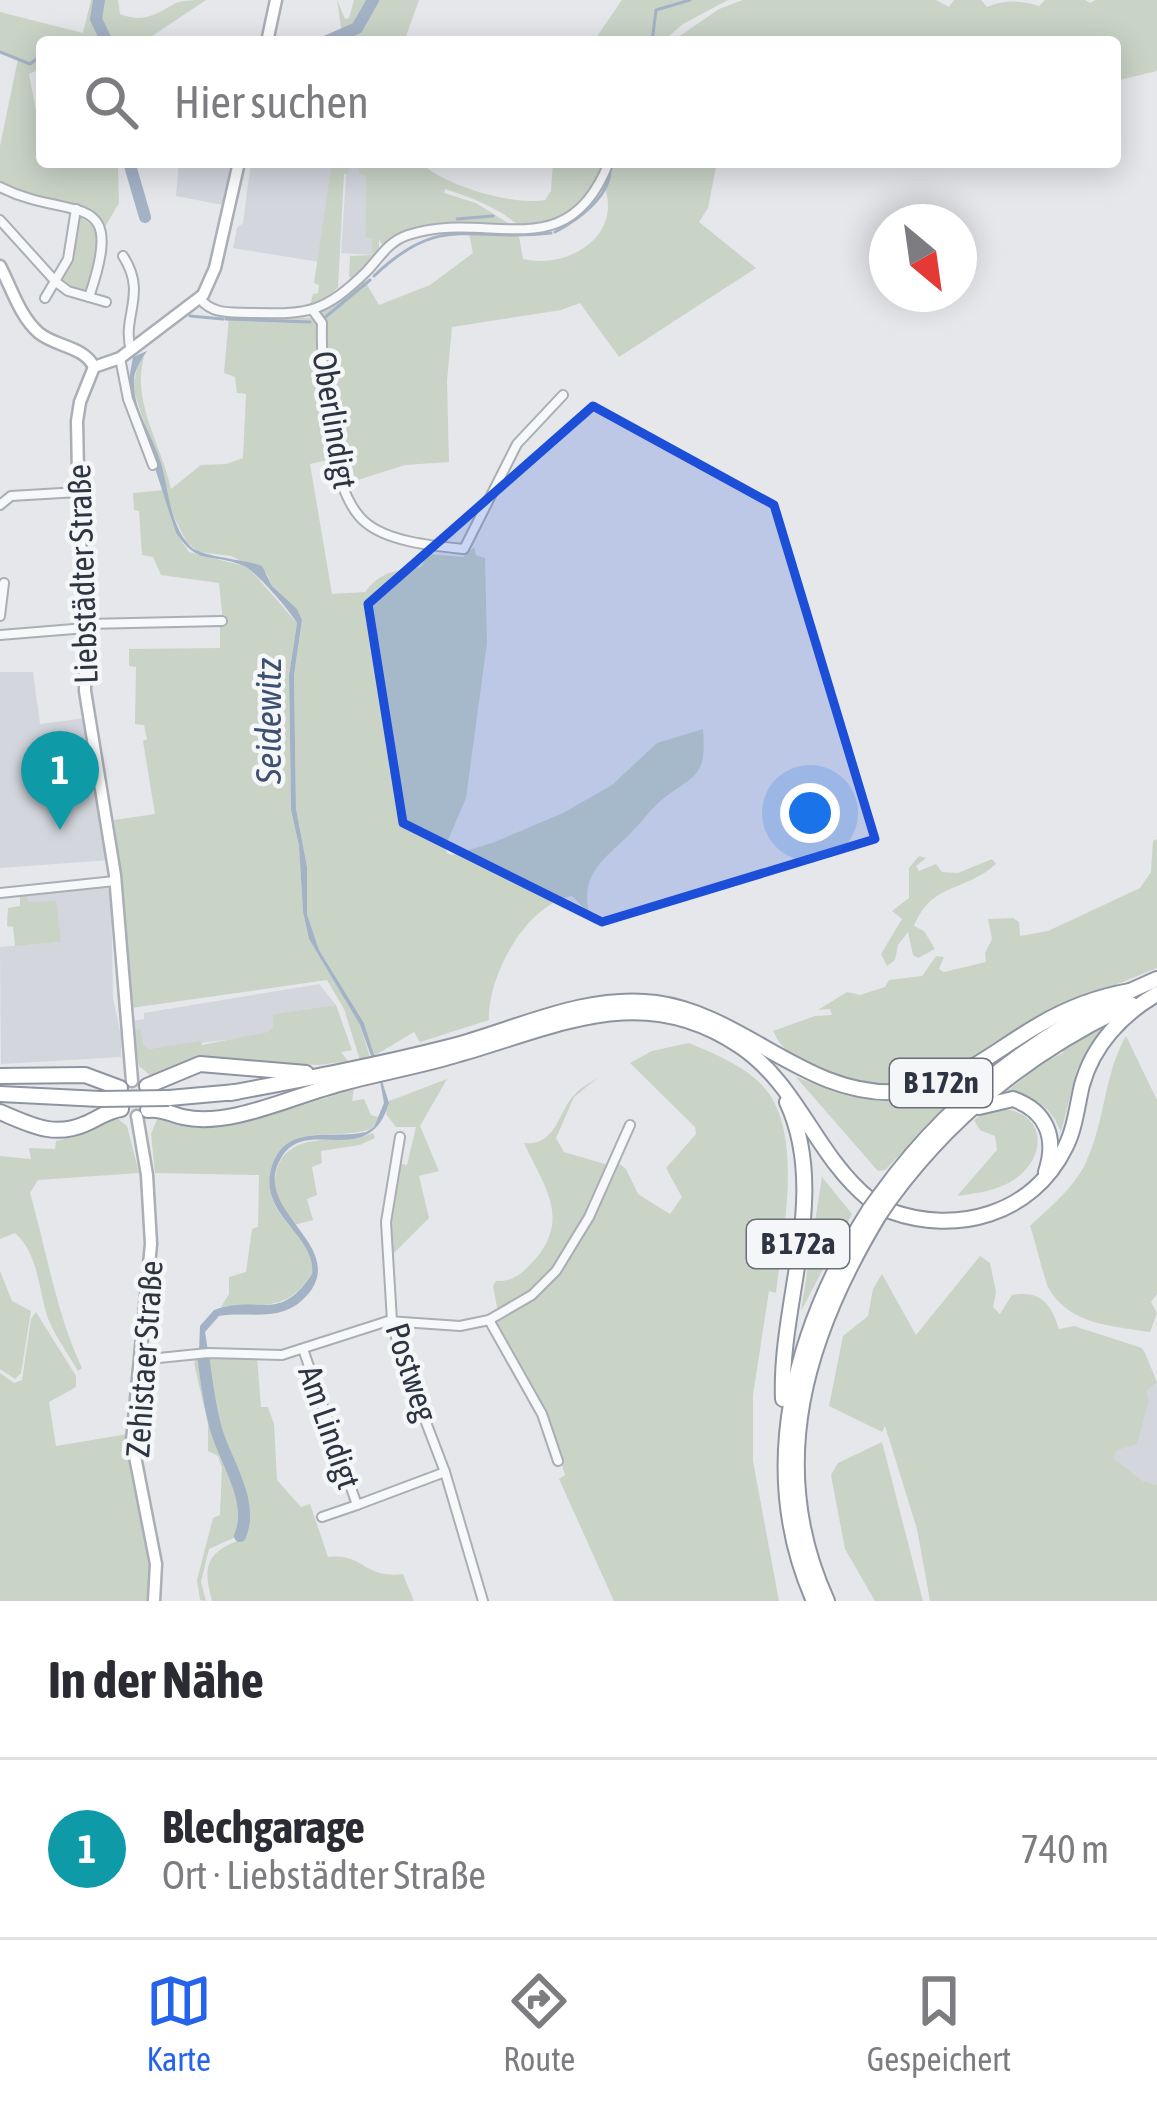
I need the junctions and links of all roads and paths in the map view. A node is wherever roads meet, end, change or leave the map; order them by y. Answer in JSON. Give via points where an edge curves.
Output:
{"nodes":[{"id":1,"x":276,"y":0,"type":"edge"},
{"id":2,"x":267,"y":36,"type":"edge"},
{"id":3,"x":238,"y":168,"type":"edge"},
{"id":4,"x":606,"y":168,"type":"edge"},
{"id":5,"x":0,"y":187,"type":"edge"},
{"id":6,"x":76,"y":209,"type":"junction"},
{"id":7,"x":0,"y":220,"type":"edge"},
{"id":8,"x":123,"y":256,"type":"dead end"},
{"id":9,"x":0,"y":266,"type":"edge"},
{"id":10,"x":56,"y":283,"type":"junction"},
{"id":11,"x":89,"y":297,"type":"junction"},
{"id":12,"x":45,"y":298,"type":"dead end"},
{"id":13,"x":200,"y":299,"type":"junction"},
{"id":14,"x":106,"y":302,"type":"dead end"},
{"id":15,"x":314,"y":312,"type":"junction"},
{"id":16,"x":129,"y":351,"type":"junction"},
{"id":17,"x":94,"y":367,"type":"junction"},
{"id":18,"x":563,"y":395,"type":"dead end"},
{"id":19,"x":153,"y":465,"type":"dead end"},
{"id":20,"x":78,"y":492,"type":"junction"},
{"id":21,"x":0,"y":505,"type":"edge"},
{"id":22,"x":4,"y":583,"type":"dead end"},
{"id":23,"x":0,"y":616,"type":"edge"},
{"id":24,"x":222,"y":621,"type":"dead end"},
{"id":25,"x":86,"y":626,"type":"junction"},
{"id":26,"x":0,"y":634,"type":"edge"},
{"id":27,"x":116,"y":881,"type":"junction"},
{"id":28,"x":0,"y":893,"type":"edge"},
{"id":29,"x":1157,"y":979,"type":"edge"},
{"id":30,"x":1130,"y":991,"type":"junction"},
{"id":31,"x":1157,"y":993,"type":"edge"},
{"id":32,"x":695,"y":1017,"type":"junction"},
{"id":33,"x":744,"y":1035,"type":"junction"},
{"id":34,"x":766,"y":1066,"type":"junction"},
{"id":35,"x":0,"y":1076,"type":"edge"},
{"id":36,"x":342,"y":1078,"type":"junction"},
{"id":37,"x":133,"y":1085,"type":"junction"},
{"id":38,"x":0,"y":1094,"type":"edge"},
{"id":39,"x":121,"y":1109,"type":"junction"},
{"id":40,"x":0,"y":1112,"type":"edge"},
{"id":41,"x":142,"y":1113,"type":"junction"},
{"id":42,"x":958,"y":1120,"type":"junction"},
{"id":43,"x":630,"y":1126,"type":"dead end"},
{"id":44,"x":400,"y":1137,"type":"dead end"},
{"id":45,"x":832,"y":1160,"type":"junction"},
{"id":46,"x":1044,"y":1177,"type":"junction"},
{"id":47,"x":880,"y":1204,"type":"junction"},
{"id":48,"x":489,"y":1320,"type":"junction"},
{"id":49,"x":392,"y":1321,"type":"junction"},
{"id":50,"x":303,"y":1348,"type":"junction"},
{"id":51,"x":139,"y":1360,"type":"junction"},
{"id":52,"x":785,"y":1430,"type":"junction"},
{"id":53,"x":558,"y":1461,"type":"dead end"},
{"id":54,"x":446,"y":1472,"type":"junction"},
{"id":55,"x":357,"y":1505,"type":"junction"},
{"id":56,"x":322,"y":1517,"type":"dead end"},
{"id":57,"x":154,"y":1601,"type":"edge"},
{"id":58,"x":483,"y":1601,"type":"edge"},
{"id":59,"x":814,"y":1601,"type":"edge"},
{"id":60,"x":826,"y":1601,"type":"edge"}],
"edges":[{"from":1,"to":2,"type":"main road"},
{"from":3,"to":13,"type":"main road","via":[[213,276]]},
{"from":4,"to":15,"type":"street","via":[[592,194],[558,224],[411,234]]},
{"from":5,"to":6,"type":"street"},
{"from":6,"to":10,"type":"street","via":[[73,246]]},
{"from":6,"to":11,"type":"street","via":[[104,234]]},
{"from":7,"to":10,"type":"street"},
{"from":8,"to":16,"type":"street","via":[[134,277]]},
{"from":9,"to":17,"type":"main road","via":[[32,326]]},
{"from":10,"to":11,"type":"street"},
{"from":10,"to":12,"type":"street"},
{"from":11,"to":14,"type":"street"},
{"from":13,"to":15,"type":"street","via":[[218,312]]},
{"from":13,"to":16,"type":"main road"},
{"from":15,"to":18,"type":"street","name":"Oberlindigt","via":[[322,323],[345,498],[365,523],[398,536],[464,549],[517,444]]},
{"from":16,"to":17,"type":"main road"},
{"from":16,"to":19,"type":"street","via":[[128,399]]},
{"from":17,"to":20,"type":"main road","name":"Liebstädter Straße","via":[[80,402]]},
{"from":20,"to":21,"type":"street","via":[[11,496]]},
{"from":20,"to":25,"type":"main road","name":"Liebstädter Straße"},
{"from":22,"to":23,"type":"street"},
{"from":24,"to":25,"type":"street"},
{"from":25,"to":26,"type":"street"},
{"from":25,"to":27,"type":"main road","name":"Liebstädter Straße","via":[[86,700]]},
{"from":27,"to":28,"type":"street"},
{"from":27,"to":37,"type":"main road"},
{"from":29,"to":30,"type":"highway","number":"B 172a"},
{"from":30,"to":33,"type":"highway","number":"B 172n","via":[[1058,1014],[963,1075],[915,1090],[830,1082]]},
{"from":30,"to":47,"type":"highway","number":"B 172a","via":[[997,1070],[935,1128]]},
{"from":31,"to":42,"type":"highway","number":"B 172a","via":[[1047,1047]]},
{"from":31,"to":46,"type":"highway","number":"B 172a","via":[[1101,1045],[1068,1143]]},
{"from":32,"to":33,"type":"highway","number":"B 172n"},
{"from":32,"to":34,"type":"highway","number":"B 172n"},
{"from":32,"to":36,"type":"highway","number":"B 172n","via":[[639,1001],[596,1004]]},
{"from":33,"to":45,"type":"highway","number":"B 172n","via":[[797,1092]]},
{"from":34,"to":45,"type":"highway","number":"B 172n"},
{"from":34,"to":52,"type":"highway","number":"B 172a","via":[[794,1117],[805,1172]]},
{"from":35,"to":37,"type":"highway","via":[[85,1075]]},
{"from":36,"to":37,"type":"highway","via":[[200,1064]]},
{"from":36,"to":38,"type":"highway","number":"B 172n","bridge":true,"via":[[169,1098]]},
{"from":36,"to":41,"type":"highway","number":"B 172n","via":[[227,1117]]},
{"from":37,"to":39,"type":"main road","via":[[117,1099]]},
{"from":37,"to":41,"type":"main road","name":"Zehistaer Straße","via":[[152,1100]]},
{"from":39,"to":40,"type":"highway","via":[[55,1131]]},
{"from":39,"to":41,"type":"main road"},
{"from":41,"to":51,"type":"main road","name":"Zehistaer Straße","via":[[151,1226]]},
{"from":42,"to":46,"type":"highway","number":"B 172n","via":[[1000,1099],[1034,1109],[1051,1142]]},
{"from":42,"to":47,"type":"highway","number":"B 172a"},
{"from":43,"to":48,"type":"street","via":[[556,1271]]},
{"from":44,"to":49,"type":"street","name":"Postweg","via":[[386,1222]]},
{"from":45,"to":47,"type":"highway","number":"B 172n"},
{"from":46,"to":47,"type":"highway","via":[[1018,1201],[971,1221],[925,1222]]},
{"from":47,"to":52,"type":"highway","number":"B 172a","via":[[850,1240],[815,1315]]},
{"from":47,"to":60,"type":"highway","number":"B 172a","via":[[820,1329],[797,1428],[800,1516]]},
{"from":48,"to":49,"type":"street"},
{"from":48,"to":53,"type":"street","via":[[542,1414]]},
{"from":49,"to":50,"type":"street"},
{"from":49,"to":54,"type":"street","name":"Postweg"},
{"from":50,"to":51,"type":"street"},
{"from":50,"to":55,"type":"street","name":"Am Lindigt"},
{"from":51,"to":57,"type":"main road","name":"Zehistaer Straße","via":[[132,1441],[156,1564]]},
{"from":52,"to":59,"type":"highway","number":"B 172a","via":[[789,1519]]},
{"from":54,"to":55,"type":"street","name":"Am Lindigt"},
{"from":54,"to":58,"type":"street","name":"Postweg"},
{"from":55,"to":56,"type":"street","name":"Am Lindigt"}]}
